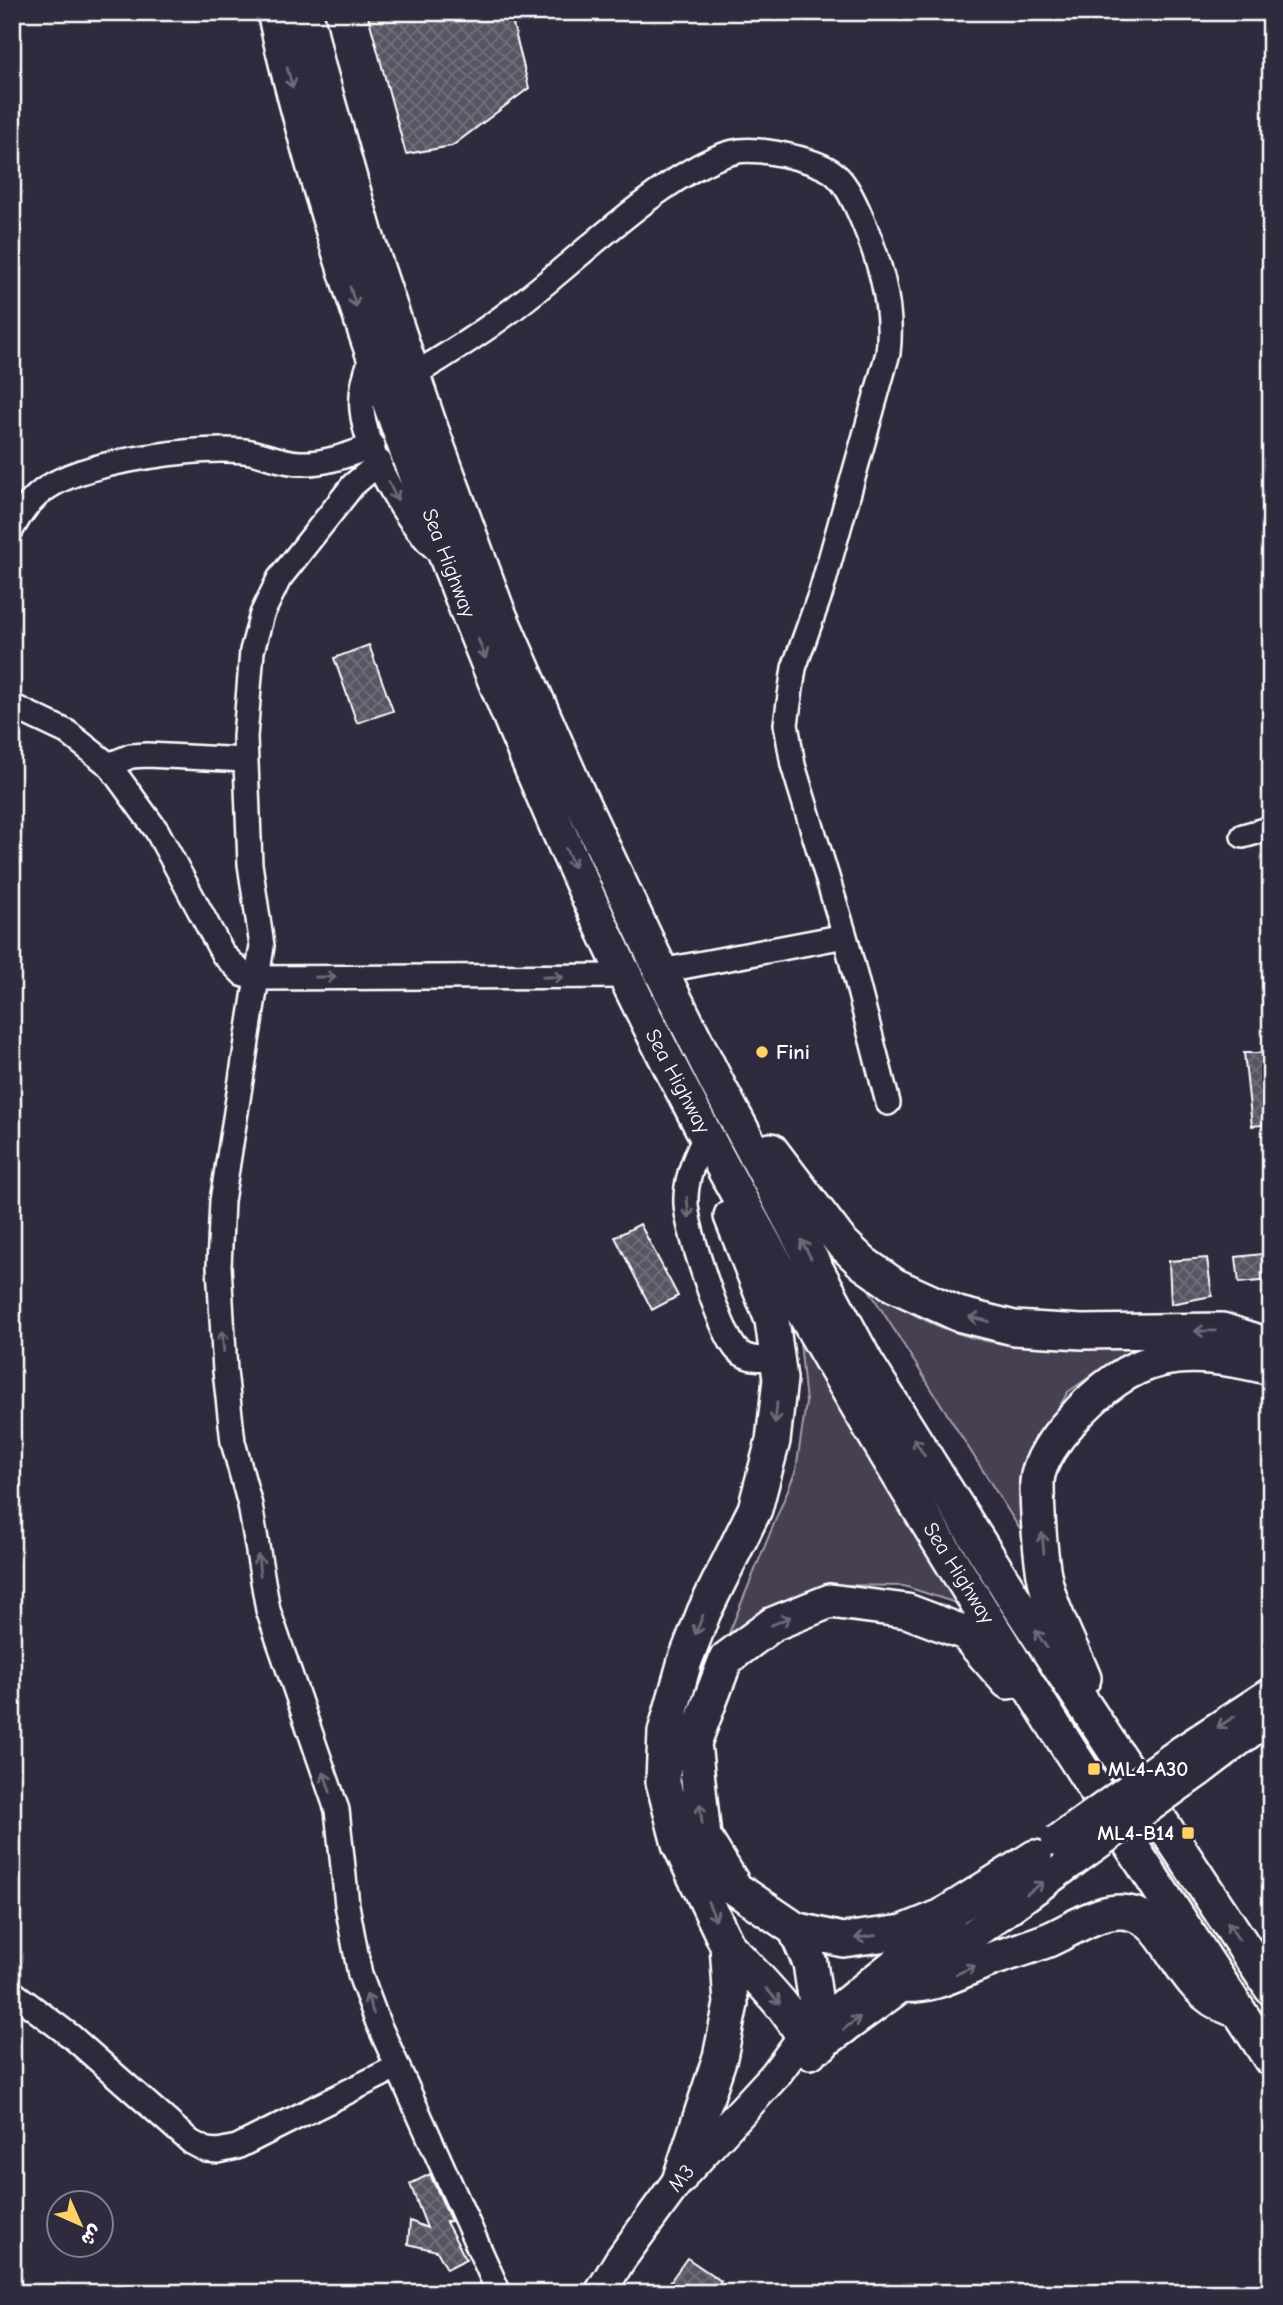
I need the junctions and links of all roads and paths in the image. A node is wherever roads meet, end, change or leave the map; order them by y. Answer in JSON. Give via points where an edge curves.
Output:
{"nodes":[{"id":1,"x":274,"y":12,"type":"edge"},
{"id":2,"x":306,"y":12,"type":"edge"},
{"id":3,"x":372,"y":357,"type":"junction"},
{"id":4,"x":413,"y":375,"type":"junction"},
{"id":5,"x":377,"y":454,"type":"junction"},
{"id":6,"x":12,"y":529,"type":"edge"},
{"id":7,"x":446,"y":558,"type":"junction"},
{"id":8,"x":12,"y":706,"type":"edge"},
{"id":9,"x":246,"y":760,"type":"junction"},
{"id":10,"x":109,"y":765,"type":"junction"},
{"id":11,"x":1271,"y":828,"type":"edge"},
{"id":12,"x":1243,"y":836,"type":"dead end"},
{"id":13,"x":845,"y":936,"type":"junction"},
{"id":14,"x":661,"y":971,"type":"junction"},
{"id":15,"x":625,"y":976,"type":"junction"},
{"id":16,"x":257,"y":978,"type":"junction"},
{"id":17,"x":677,"y":1080,"type":"junction"},
{"id":18,"x":718,"y":1085,"type":"junction"},
{"id":19,"x":888,"y":1103,"type":"dead end"},
{"id":20,"x":702,"y":1143,"type":"junction"},
{"id":21,"x":1271,"y":1346,"type":"edge"},
{"id":22,"x":777,"y":1357,"type":"junction"},
{"id":23,"x":1271,"y":1368,"type":"edge"},
{"id":24,"x":1271,"y":1693,"type":"edge"},
{"id":25,"x":1271,"y":1716,"type":"edge"},
{"id":26,"x":1111,"y":1745,"type":"junction"},
{"id":27,"x":1074,"y":1755,"type":"junction"},
{"id":28,"x":1190,"y":1761,"type":"junction"},
{"id":29,"x":1055,"y":1854,"type":"junction"},
{"id":30,"x":794,"y":1929,"type":"junction"},
{"id":31,"x":727,"y":1945,"type":"junction"},
{"id":32,"x":901,"y":1985,"type":"junction"},
{"id":33,"x":1271,"y":1988,"type":"edge"},
{"id":34,"x":12,"y":1992,"type":"edge"},
{"id":35,"x":1239,"y":2011,"type":"junction"},
{"id":36,"x":813,"y":2039,"type":"junction"},
{"id":37,"x":1271,"y":2060,"type":"edge"},
{"id":38,"x":397,"y":2067,"type":"junction"},
{"id":39,"x":680,"y":2178,"type":"junction"},
{"id":40,"x":499,"y":2293,"type":"edge"},
{"id":41,"x":600,"y":2293,"type":"edge"}],
"edges":[{"from":1,"to":3,"type":"highway","name":"Sea Highway","one_way":true,"via":[[329,220]]},
{"from":2,"to":4,"type":"highway","name":"Sea Highway","via":[[363,222]]},
{"from":3,"to":5,"type":"street","via":[[362,401],[366,428]]},
{"from":3,"to":7,"type":"highway","name":"Sea Highway"},
{"from":4,"to":13,"type":"street","via":[[491,327],[651,198],[734,151],[770,152],[808,162],[832,172],[850,193],[889,303],[888,353],[821,592],[794,668],[786,724],[793,765]]},
{"from":4,"to":14,"type":"highway","name":"Sea Highway","via":[[498,609]]},
{"from":5,"to":6,"type":"street","via":[[298,463],[223,449],[109,465],[54,484],[30,502]]},
{"from":5,"to":7,"type":"street","one_way":true,"via":[[408,518]]},
{"from":5,"to":9,"type":"street","via":[[290,563],[270,596],[250,670]]},
{"from":7,"to":15,"type":"highway","name":"Sea Highway","one_way":true,"via":[[532,778]]},
{"from":8,"to":10,"type":"street","via":[[67,732]]},
{"from":9,"to":10,"type":"street","via":[[147,755]]},
{"from":9,"to":16,"type":"street","via":[[250,863],[261,931]]},
{"from":10,"to":16,"type":"street","via":[[157,831],[223,954],[244,975]]},
{"from":11,"to":12,"type":"street"},
{"from":13,"to":14,"type":"street"},
{"from":13,"to":19,"type":"street"},
{"from":14,"to":18,"type":"highway","name":"Sea Highway"},
{"from":16,"to":15,"type":"street","one_way":true},
{"from":15,"to":17,"type":"highway","name":"Sea Highway"},
{"from":38,"to":16,"type":"street","one_way":true,"via":[[360,1975],[337,1810],[268,1610],[228,1410],[220,1239]]},
{"from":17,"to":20,"type":"highway"},
{"from":17,"to":27,"type":"highway","name":"Sea Highway","via":[[826,1353],[972,1597]]},
{"from":21,"to":18,"type":"highway","one_way":true,"via":[[1222,1330],[1014,1328],[958,1314],[894,1285],[840,1241]]},
{"from":26,"to":18,"type":"highway","name":"Sea Highway","one_way":true,"via":[[866,1362]]},
{"from":20,"to":22,"type":"highway","via":[[772,1321]]},
{"from":20,"to":22,"type":"street","one_way":true,"via":[[689,1172],[686,1205],[727,1336],[738,1352],[757,1360]]},
{"from":22,"to":31,"type":"highway","one_way":true,"via":[[773,1441],[755,1509],[694,1637],[665,1732],[663,1782],[679,1844]]},
{"from":26,"to":23,"type":"highway","one_way":true,"via":[[1046,1584],[1037,1479],[1056,1437],[1090,1399],[1137,1365],[1186,1354]]},
{"from":24,"to":28,"type":"main road","one_way":true},
{"from":25,"to":28,"type":"main road"},
{"from":33,"to":26,"type":"highway","name":"Sea Highway","one_way":true},
{"from":30,"to":27,"type":"highway","one_way":true,"via":[[736,1889],[704,1837],[694,1744],[726,1659],[773,1624],[830,1601],[907,1611],[965,1633]]},
{"from":27,"to":35,"type":"highway","name":"Sea Highway"},
{"from":28,"to":29,"type":"main road","bridge":true},
{"from":29,"to":30,"type":"highway","one_way":true,"via":[[942,1916],[902,1932],[843,1940]]},
{"from":32,"to":29,"type":"main road","one_way":true},
{"from":29,"to":36,"type":"main road","via":[[928,1936]]},
{"from":30,"to":36,"type":"highway","via":[[810,1963]]},
{"from":31,"to":36,"type":"highway","one_way":true},
{"from":31,"to":39,"type":"highway","via":[[731,2004],[720,2057]]},
{"from":32,"to":35,"type":"highway","one_way":true,"via":[[937,1983],[1103,1914],[1123,1912],[1154,1928],[1199,1990]]},
{"from":36,"to":32,"type":"main road","one_way":true},
{"from":34,"to":38,"type":"street","via":[[205,2150],[247,2142]]},
{"from":35,"to":37,"type":"highway","name":"Sea Highway"},
{"from":36,"to":39,"type":"main road","name":"M3"},
{"from":38,"to":40,"type":"street"},
{"from":39,"to":41,"type":"main road","name":"M3"}]}
